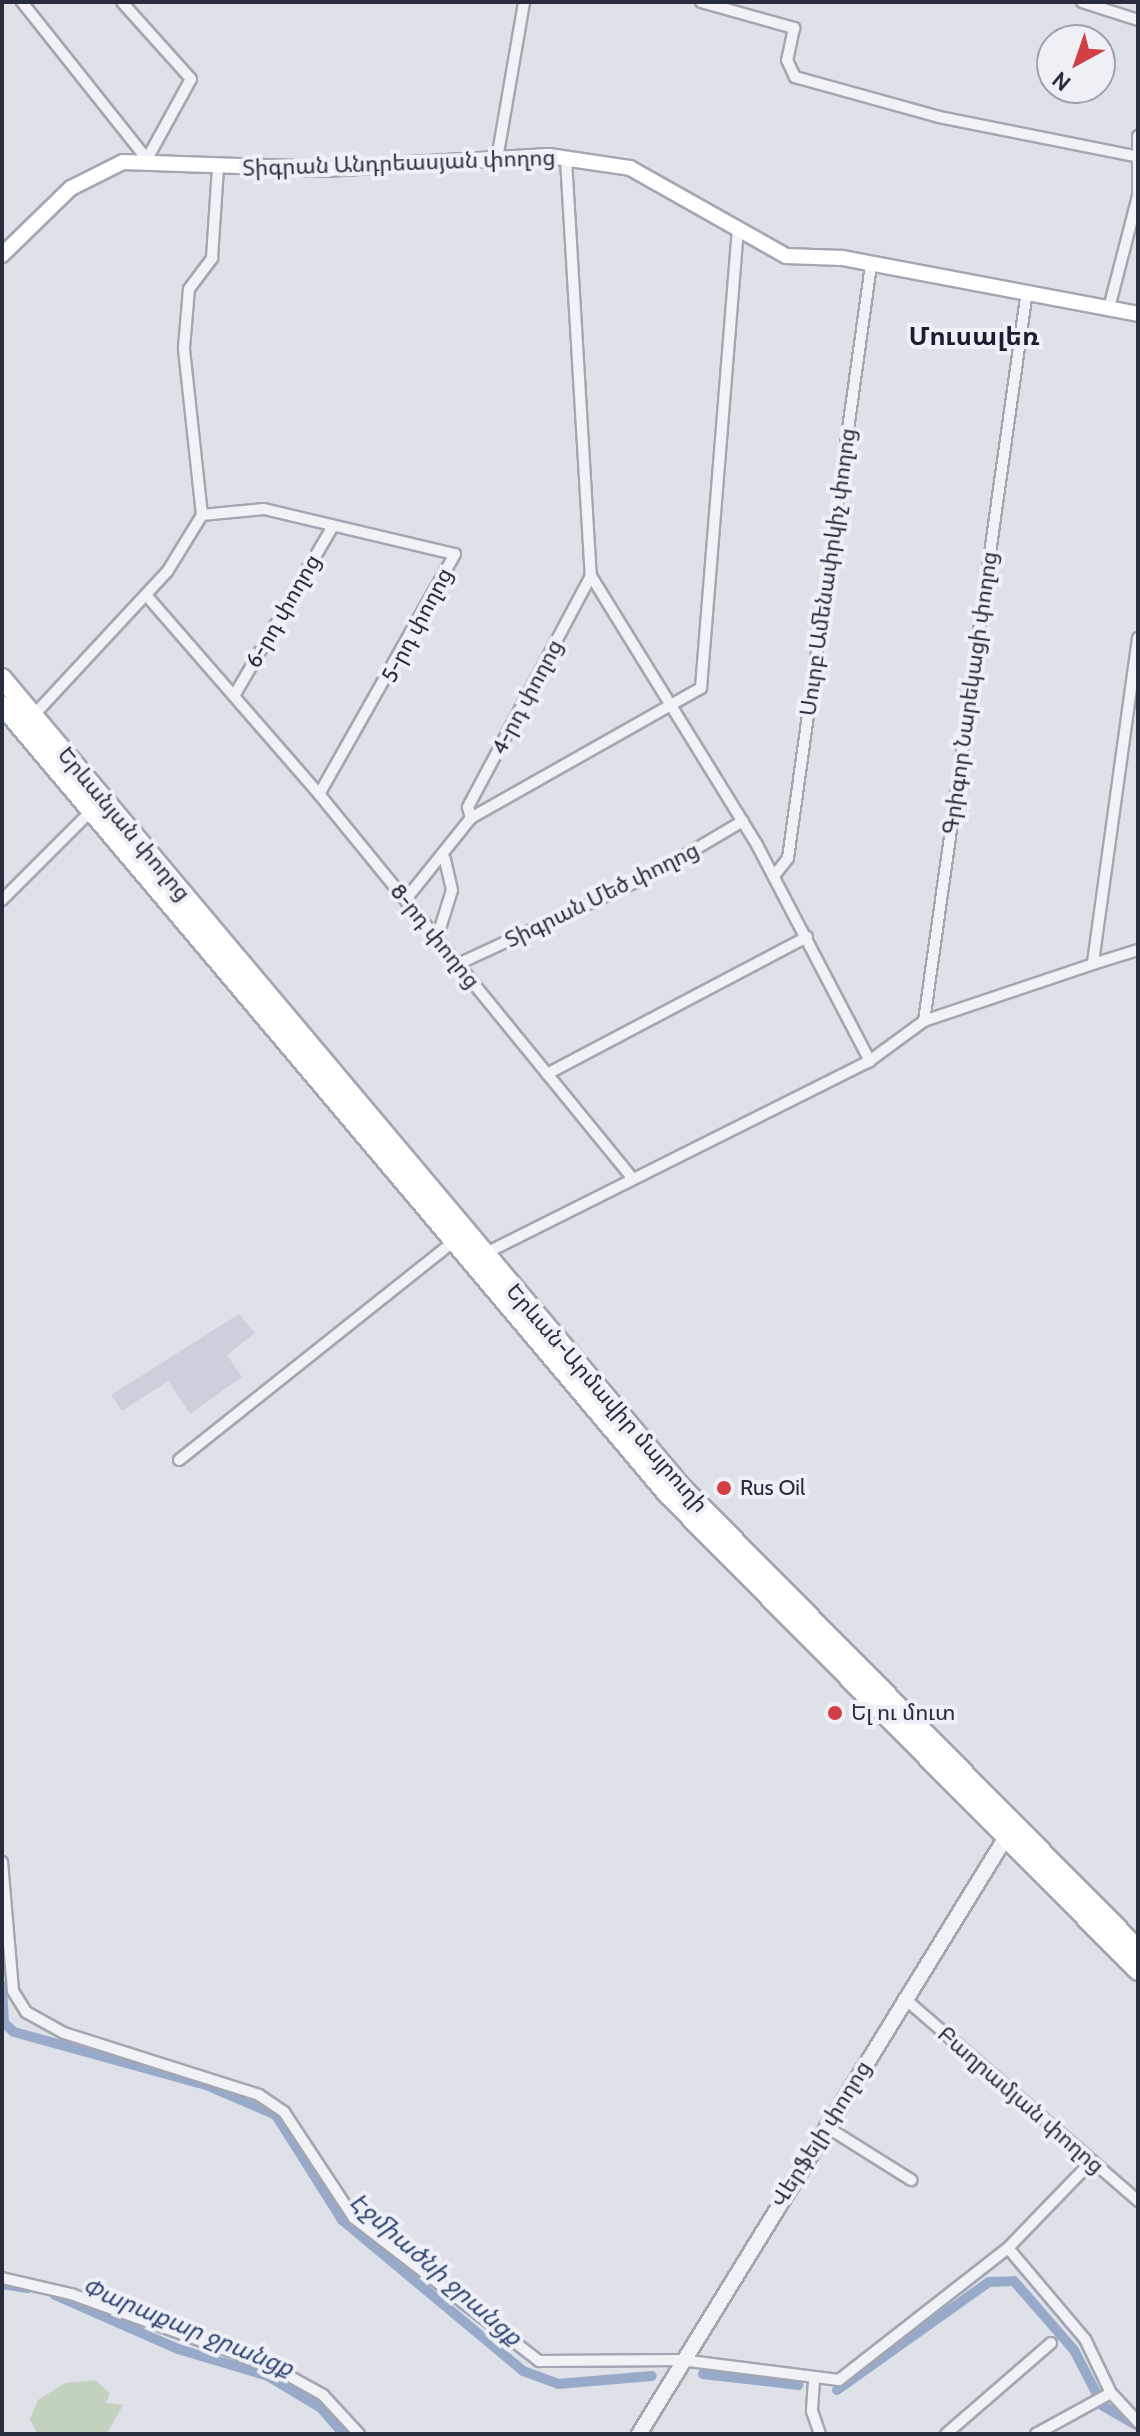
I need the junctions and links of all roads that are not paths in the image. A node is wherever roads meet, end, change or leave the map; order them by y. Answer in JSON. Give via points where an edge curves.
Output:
{"nodes":[{"id":1,"x":22,"y":2,"type":"edge"},
{"id":2,"x":122,"y":2,"type":"edge"},
{"id":3,"x":524,"y":2,"type":"edge"},
{"id":4,"x":701,"y":2,"type":"edge"},
{"id":5,"x":1082,"y":2,"type":"edge"},
{"id":6,"x":1138,"y":20,"type":"edge"},
{"id":7,"x":1138,"y":136,"type":"edge"},
{"id":8,"x":1135,"y":156,"type":"junction"},
{"id":9,"x":147,"y":159,"type":"junction"},
{"id":10,"x":497,"y":159,"type":"junction"},
{"id":11,"x":566,"y":159,"type":"junction"},
{"id":12,"x":218,"y":168,"type":"junction"},
{"id":13,"x":738,"y":230,"type":"junction"},
{"id":14,"x":2,"y":255,"type":"edge"},
{"id":15,"x":871,"y":265,"type":"junction"},
{"id":16,"x":1026,"y":298,"type":"junction"},
{"id":17,"x":1109,"y":308,"type":"junction"},
{"id":18,"x":1138,"y":314,"type":"edge"},
{"id":19,"x":202,"y":515,"type":"junction"},
{"id":20,"x":333,"y":526,"type":"junction"},
{"id":21,"x":591,"y":576,"type":"junction"},
{"id":22,"x":146,"y":595,"type":"junction"},
{"id":23,"x":1138,"y":638,"type":"edge"},
{"id":24,"x":2,"y":678,"type":"edge"},
{"id":25,"x":234,"y":696,"type":"junction"},
{"id":26,"x":672,"y":705,"type":"junction"},
{"id":27,"x":33,"y":716,"type":"junction"},
{"id":28,"x":6,"y":717,"type":"edge"},
{"id":29,"x":319,"y":794,"type":"junction"},
{"id":30,"x":92,"y":810,"type":"junction"},
{"id":31,"x":471,"y":818,"type":"junction"},
{"id":32,"x":743,"y":821,"type":"junction"},
{"id":33,"x":446,"y":857,"type":"junction"},
{"id":34,"x":774,"y":876,"type":"junction"},
{"id":35,"x":406,"y":899,"type":"junction"},
{"id":36,"x":2,"y":900,"type":"edge"},
{"id":37,"x":807,"y":937,"type":"junction"},
{"id":38,"x":437,"y":938,"type":"junction"},
{"id":39,"x":1138,"y":950,"type":"edge"},
{"id":40,"x":458,"y":964,"type":"junction"},
{"id":41,"x":1093,"y":964,"type":"junction"},
{"id":42,"x":238,"y":973,"type":"junction"},
{"id":43,"x":924,"y":1021,"type":"junction"},
{"id":44,"x":869,"y":1062,"type":"junction"},
{"id":45,"x":547,"y":1074,"type":"junction"},
{"id":46,"x":633,"y":1179,"type":"junction"},
{"id":47,"x":454,"y":1241,"type":"junction"},
{"id":48,"x":484,"y":1254,"type":"junction"},
{"id":49,"x":179,"y":1460,"type":"dead end"},
{"id":50,"x":960,"y":1780,"type":"junction"},
{"id":51,"x":987,"y":1808,"type":"junction"},
{"id":52,"x":1006,"y":1837,"type":"junction"},
{"id":53,"x":2,"y":1862,"type":"edge"},
{"id":54,"x":1138,"y":1949,"type":"edge"},
{"id":55,"x":1138,"y":1971,"type":"edge"},
{"id":56,"x":904,"y":1998,"type":"junction"},
{"id":57,"x":825,"y":2126,"type":"junction"},
{"id":58,"x":1092,"y":2161,"type":"junction"},
{"id":59,"x":911,"y":2180,"type":"dead end"},
{"id":60,"x":1138,"y":2201,"type":"edge"},
{"id":61,"x":1008,"y":2248,"type":"junction"},
{"id":62,"x":2,"y":2278,"type":"edge"},
{"id":63,"x":1051,"y":2343,"type":"dead end"},
{"id":64,"x":681,"y":2360,"type":"junction"},
{"id":65,"x":814,"y":2381,"type":"junction"},
{"id":66,"x":1104,"y":2397,"type":"junction"},
{"id":67,"x":1138,"y":2422,"type":"edge"},
{"id":68,"x":359,"y":2434,"type":"edge"},
{"id":69,"x":639,"y":2434,"type":"edge"},
{"id":70,"x":820,"y":2434,"type":"edge"},
{"id":71,"x":946,"y":2434,"type":"edge"},
{"id":72,"x":1036,"y":2434,"type":"edge"}],
"edges":[{"from":1,"to":9,"type":"street"},
{"from":2,"to":9,"type":"street","via":[[191,79]]},
{"from":3,"to":10,"type":"street"},
{"from":4,"to":8,"type":"street","via":[[794,28],[787,60],[795,77],[939,117]]},
{"from":5,"to":6,"type":"street"},
{"from":7,"to":8,"type":"street"},
{"from":8,"to":17,"type":"street","via":[[1138,196]]},
{"from":9,"to":12,"type":"main road","name":"Տիգրան Անդրեասյան փողոց"},
{"from":9,"to":14,"type":"main road","name":"Տիգրան Անդրեասյան փողոց","via":[[97,170]]},
{"from":10,"to":11,"type":"main road","name":"Տիգրան Անդրեասյան փողոց"},
{"from":10,"to":12,"type":"main road","name":"Տիգրան Անդրեասյան փողոց"},
{"from":11,"to":13,"type":"main road","name":"Տիգրան Անդրեասյան փողոց","via":[[630,168]]},
{"from":11,"to":21,"type":"street"},
{"from":12,"to":19,"type":"street","via":[[212,258],[189,289],[184,348]]},
{"from":13,"to":15,"type":"main road","name":"Տիգրան Անդրեասյան փողոց","via":[[786,256]]},
{"from":13,"to":26,"type":"street","via":[[701,688]]},
{"from":15,"to":16,"type":"main road","name":"Տիգրան Անդրեասյան փողոց"},
{"from":15,"to":34,"type":"street","name":"Սուրբ Ամենափրկիչ փողոց","via":[[788,858]]},
{"from":16,"to":17,"type":"main road","name":"Տիգրան Անդրեասյան փողոց"},
{"from":16,"to":43,"type":"street","name":"Գրիգոր Նարեկացի փողոց"},
{"from":17,"to":18,"type":"main road","name":"Տիգրան Անդրեասյան փողոց"},
{"from":19,"to":20,"type":"street","name":"5-րդ փողոց","via":[[264,509]]},
{"from":19,"to":22,"type":"street"},
{"from":20,"to":25,"type":"street","name":"6-րդ փողոց"},
{"from":20,"to":29,"type":"street","name":"5-րդ փողոց","via":[[455,554]]},
{"from":21,"to":26,"type":"street"},
{"from":21,"to":31,"type":"street","name":"4-րդ փողոց","via":[[468,807]]},
{"from":22,"to":25,"type":"street","name":"8-րդ փողոց"},
{"from":22,"to":27,"type":"street"},
{"from":23,"to":41,"type":"street"},
{"from":24,"to":27,"type":"highway","name":"Երևանյան փողոց"},
{"from":25,"to":29,"type":"street","name":"8-րդ փողոց"},
{"from":26,"to":31,"type":"street"},
{"from":26,"to":32,"type":"street"},
{"from":27,"to":42,"type":"highway","name":"Երևանյան փողոց"},
{"from":28,"to":30,"type":"highway","name":"Երևանյան փողոց"},
{"from":29,"to":35,"type":"street","name":"8-րդ փողոց"},
{"from":30,"to":36,"type":"street"},
{"from":30,"to":42,"type":"highway","name":"Երևանյան փողոց"},
{"from":31,"to":33,"type":"street"},
{"from":32,"to":34,"type":"street"},
{"from":32,"to":40,"type":"street","name":"Տիգրան Մեծ փողոց","via":[[655,873]]},
{"from":33,"to":35,"type":"street"},
{"from":33,"to":38,"type":"street","via":[[442,867],[452,890]]},
{"from":34,"to":37,"type":"street"},
{"from":35,"to":38,"type":"street","name":"8-րդ փողոց"},
{"from":37,"to":44,"type":"street"},
{"from":37,"to":45,"type":"street"},
{"from":38,"to":40,"type":"street","name":"8-րդ փողոց"},
{"from":39,"to":41,"type":"street"},
{"from":40,"to":45,"type":"street","name":"8-րդ փողոց"},
{"from":41,"to":43,"type":"street"},
{"from":42,"to":47,"type":"highway","name":"Երևան-Արմավիր մայրուղի"},
{"from":42,"to":48,"type":"highway","name":"Երևան-Արմավիր մայրուղի"},
{"from":43,"to":44,"type":"street"},
{"from":44,"to":46,"type":"street"},
{"from":45,"to":46,"type":"street","name":"8-րդ փողոց"},
{"from":46,"to":48,"type":"street"},
{"from":47,"to":49,"type":"street"},
{"from":47,"to":50,"type":"highway","name":"Երևան-Արմավիր մայրուղի","via":[[668,1495]]},
{"from":48,"to":50,"type":"highway","name":"Երևան-Արմավիր մայրուղի","via":[[680,1485]]},
{"from":50,"to":51,"type":"highway","name":"Երևան-Արմավիր մայրուղի"},
{"from":51,"to":52,"type":"highway"},
{"from":51,"to":54,"type":"highway"},
{"from":52,"to":55,"type":"highway"},
{"from":52,"to":56,"type":"street","name":"Վերֆելի փողոց"},
{"from":53,"to":64,"type":"street","via":[[13,1991],[26,2012],[64,2033],[259,2095],[284,2112],[354,2218],[539,2361]]},
{"from":56,"to":57,"type":"street","name":"Վերֆելի փողոց"},
{"from":56,"to":58,"type":"street","name":"Բաղրամյան փողոց"},
{"from":57,"to":59,"type":"street"},
{"from":57,"to":64,"type":"street","name":"Վերֆելի փողոց"},
{"from":58,"to":60,"type":"street","name":"Բաղրամյան փողոց"},
{"from":58,"to":61,"type":"street"},
{"from":61,"to":65,"type":"street","via":[[839,2380]]},
{"from":61,"to":66,"type":"street","via":[[1085,2339]]},
{"from":62,"to":68,"type":"street","via":[[71,2294],[271,2366],[323,2395]]},
{"from":63,"to":71,"type":"street"},
{"from":64,"to":65,"type":"street"},
{"from":64,"to":69,"type":"street","name":"Վերֆելի փողոց"},
{"from":65,"to":70,"type":"street","via":[[812,2411]]},
{"from":66,"to":67,"type":"street"},
{"from":66,"to":72,"type":"street"}]}
